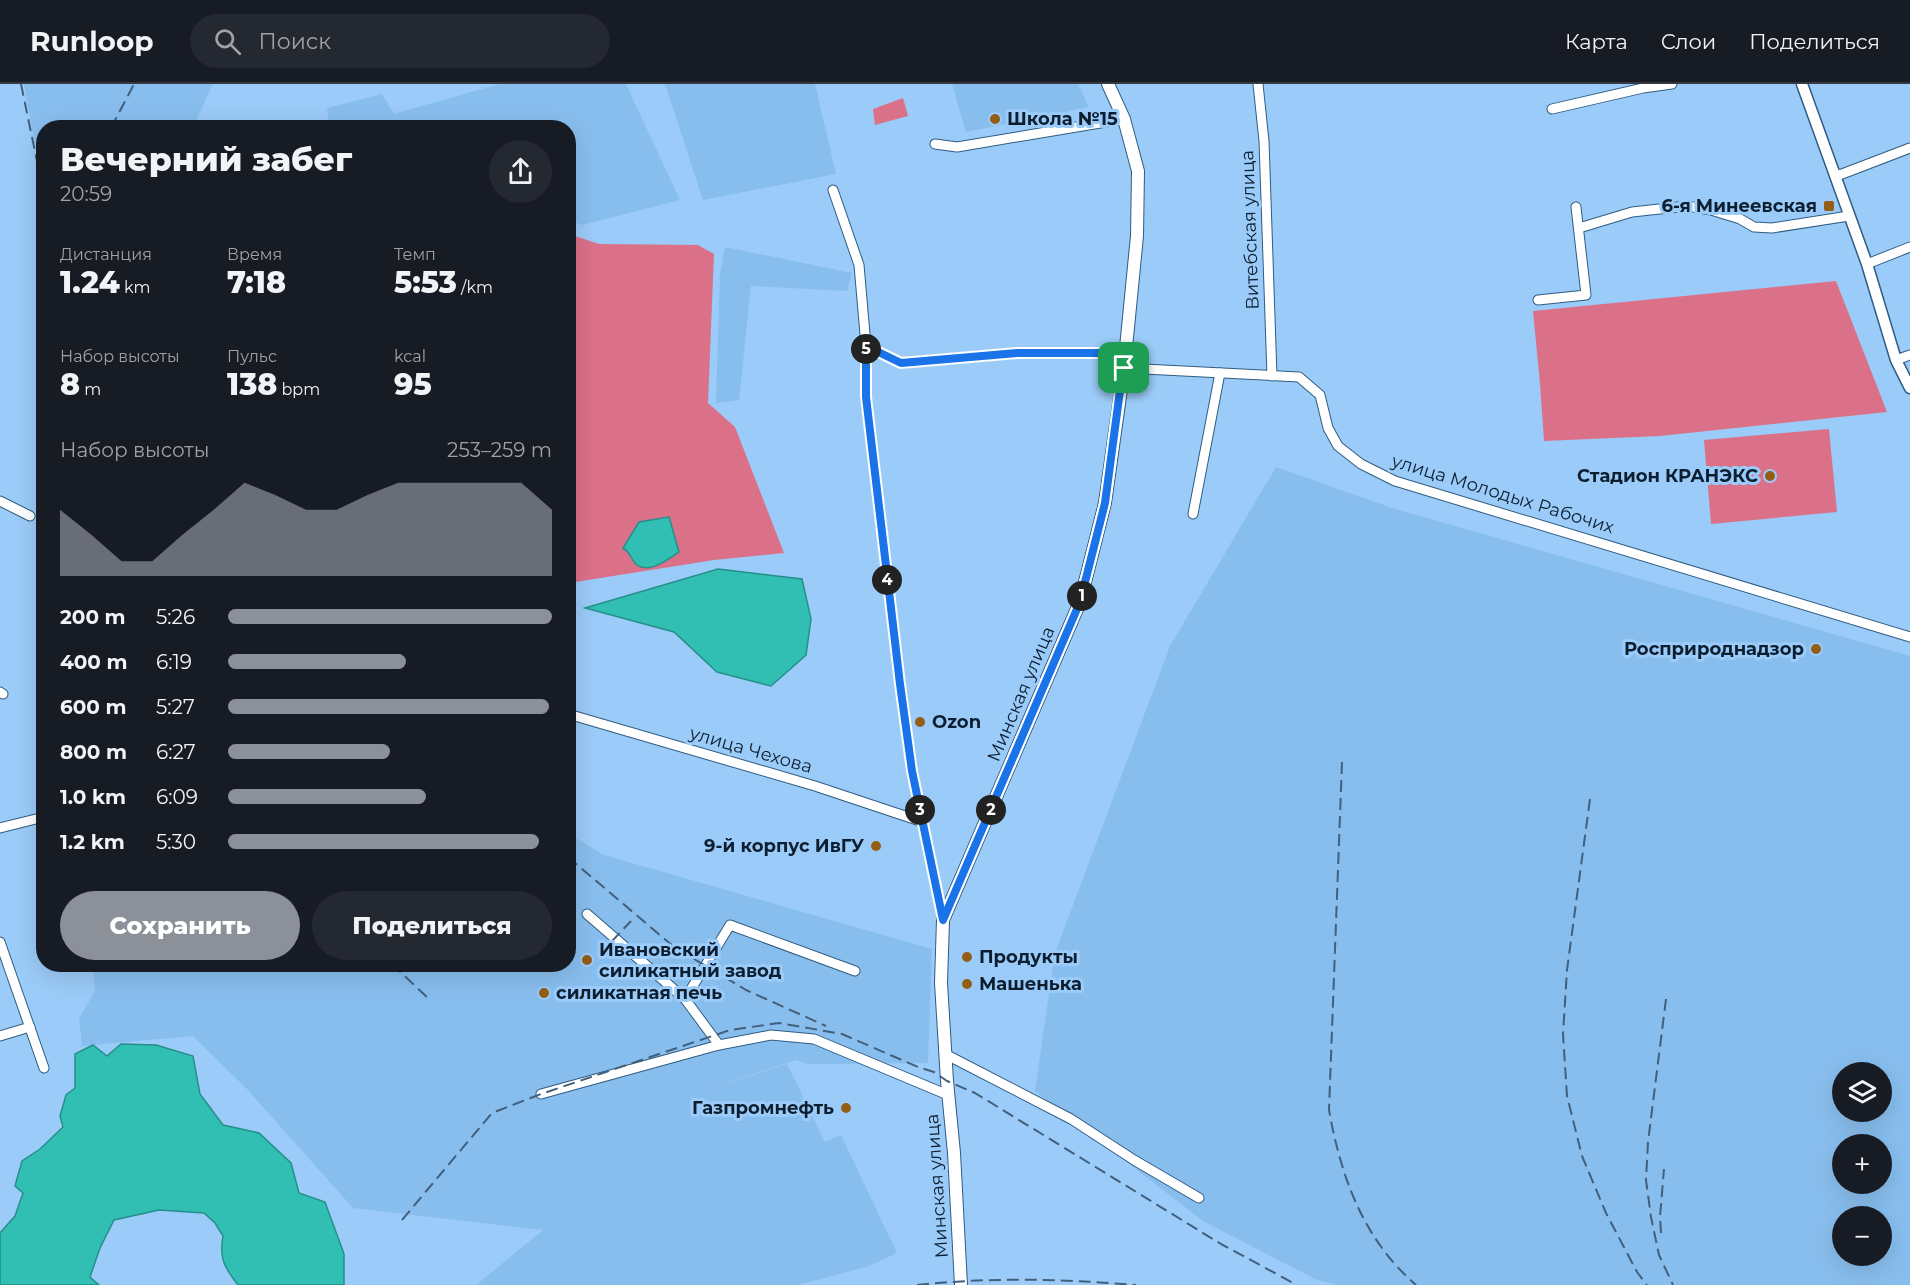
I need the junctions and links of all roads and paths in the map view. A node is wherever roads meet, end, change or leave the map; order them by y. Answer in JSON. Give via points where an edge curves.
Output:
{"nodes":[{"id":1,"x":1108,"y":84,"type":"edge"},
{"id":2,"x":1258,"y":84,"type":"edge"},
{"id":3,"x":1672,"y":84,"type":"edge"},
{"id":4,"x":1802,"y":84,"type":"edge"},
{"id":5,"x":1552,"y":109,"type":"dead end"},
{"id":6,"x":1124,"y":119,"type":"junction"},
{"id":7,"x":935,"y":144,"type":"dead end"},
{"id":8,"x":1910,"y":148,"type":"edge"},
{"id":9,"x":1835,"y":176,"type":"junction"},
{"id":10,"x":833,"y":190,"type":"dead end"},
{"id":11,"x":1576,"y":207,"type":"dead end"},
{"id":12,"x":1849,"y":216,"type":"junction"},
{"id":13,"x":1578,"y":228,"type":"junction"},
{"id":14,"x":1910,"y":247,"type":"edge"},
{"id":15,"x":1867,"y":264,"type":"junction"},
{"id":16,"x":1538,"y":300,"type":"dead end"},
{"id":17,"x":866,"y":346,"type":"junction"},
{"id":18,"x":1125,"y":353,"type":"junction"},
{"id":19,"x":1910,"y":355,"type":"edge"},
{"id":20,"x":1896,"y":360,"type":"junction"},
{"id":21,"x":1124,"y":368,"type":"junction"},
{"id":22,"x":1220,"y":373,"type":"junction"},
{"id":23,"x":1272,"y":376,"type":"junction"},
{"id":24,"x":1910,"y":388,"type":"edge"},
{"id":25,"x":0,"y":501,"type":"edge"},
{"id":26,"x":1192,"y":514,"type":"dead end"},
{"id":27,"x":30,"y":516,"type":"dead end"},
{"id":28,"x":1910,"y":637,"type":"edge"},
{"id":29,"x":576,"y":716,"type":"edge"},
{"id":30,"x":36,"y":819,"type":"edge"},
{"id":31,"x":923,"y":822,"type":"junction"},
{"id":32,"x":0,"y":828,"type":"edge"},
{"id":33,"x":587,"y":914,"type":"dead end"},
{"id":34,"x":943,"y":920,"type":"junction"},
{"id":35,"x":0,"y":942,"type":"edge"},
{"id":36,"x":855,"y":971,"type":"dead end"},
{"id":37,"x":685,"y":999,"type":"junction"},
{"id":38,"x":30,"y":1027,"type":"junction"},
{"id":39,"x":0,"y":1036,"type":"edge"},
{"id":40,"x":719,"y":1044,"type":"junction"},
{"id":41,"x":945,"y":1054,"type":"junction"},
{"id":42,"x":44,"y":1068,"type":"dead end"},
{"id":43,"x":541,"y":1094,"type":"dead end"},
{"id":44,"x":948,"y":1095,"type":"junction"},
{"id":45,"x":1199,"y":1198,"type":"dead end"},
{"id":46,"x":961,"y":1283,"type":"edge"}],
"edges":[{"from":1,"to":6,"type":"main road","name":"Минская улица"},
{"from":2,"to":23,"type":"street","name":"Витебская улица","via":[[1264,141]]},
{"from":3,"to":5,"type":"street"},
{"from":4,"to":9,"type":"street"},
{"from":6,"to":7,"type":"street","via":[[957,147]]},
{"from":6,"to":18,"type":"main road","name":"Минская улица","via":[[1138,171],[1137,236]]},
{"from":8,"to":9,"type":"street"},
{"from":9,"to":12,"type":"street"},
{"from":10,"to":17,"type":"street","via":[[859,265]]},
{"from":11,"to":13,"type":"street"},
{"from":12,"to":13,"type":"street","via":[[1772,228],[1754,227],[1740,219],[1687,206],[1632,212]]},
{"from":12,"to":15,"type":"street"},
{"from":13,"to":16,"type":"street","via":[[1586,295]]},
{"from":14,"to":15,"type":"street"},
{"from":15,"to":20,"type":"street"},
{"from":17,"to":18,"type":"street","via":[[901,363],[1017,353]]},
{"from":17,"to":31,"type":"street","via":[[866,397],[897,660]]},
{"from":18,"to":21,"type":"main road","name":"Минская улица"},
{"from":19,"to":20,"type":"street"},
{"from":20,"to":24,"type":"street"},
{"from":21,"to":22,"type":"street","name":"улица Молодых Рабочих"},
{"from":21,"to":34,"type":"main road","name":"Минская улица","via":[[1105,503],[1080,602]]},
{"from":22,"to":23,"type":"street","name":"улица Молодых Рабочих"},
{"from":22,"to":26,"type":"street"},
{"from":23,"to":28,"type":"street","name":"улица Молодых Рабочих","via":[[1299,377],[1320,395],[1328,428],[1338,446],[1361,464],[1395,481]]},
{"from":25,"to":27,"type":"street"},
{"from":29,"to":31,"type":"street","name":"улица Чехова"},
{"from":30,"to":32,"type":"street"},
{"from":31,"to":34,"type":"street"},
{"from":33,"to":37,"type":"street"},
{"from":34,"to":41,"type":"main road","name":"Минская улица"},
{"from":35,"to":38,"type":"street"},
{"from":36,"to":37,"type":"street","via":[[730,925]]},
{"from":37,"to":40,"type":"street"},
{"from":38,"to":39,"type":"street"},
{"from":38,"to":42,"type":"street"},
{"from":40,"to":43,"type":"street"},
{"from":40,"to":44,"type":"street","via":[[771,1035],[814,1039]]},
{"from":41,"to":44,"type":"main road","name":"Минская улица"},
{"from":41,"to":45,"type":"street","via":[[1071,1119]]},
{"from":44,"to":46,"type":"main road","name":"Минская улица"}]}
